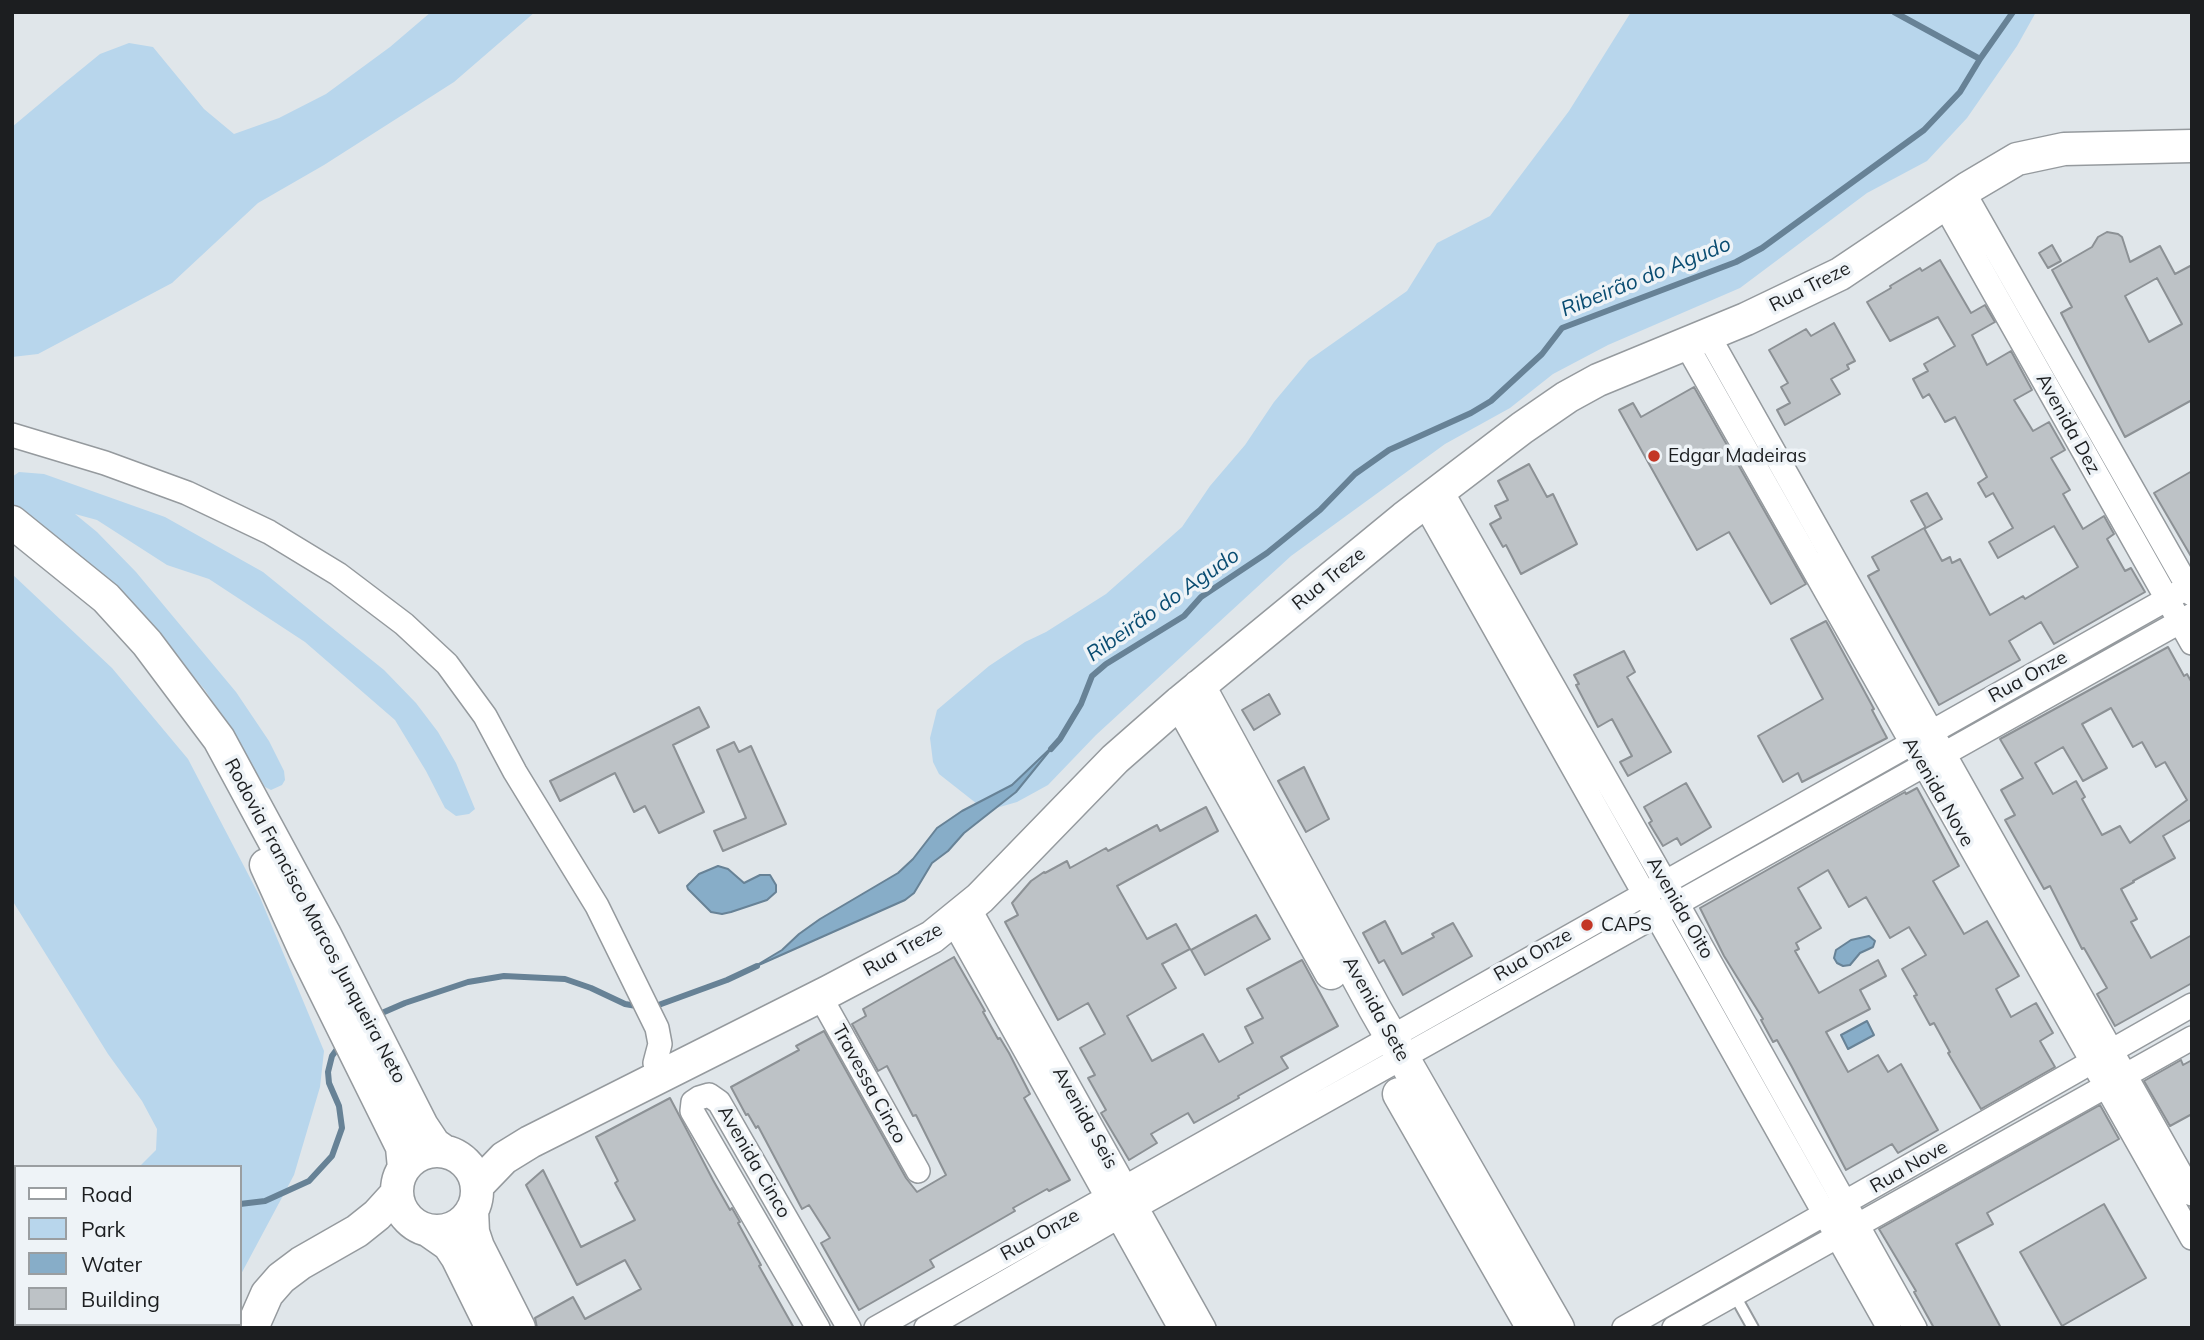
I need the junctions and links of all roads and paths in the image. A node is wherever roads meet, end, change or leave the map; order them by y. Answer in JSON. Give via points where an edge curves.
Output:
{"nodes":[{"id":1,"x":2192,"y":146,"type":"edge"},
{"id":2,"x":1953,"y":198,"type":"junction"},
{"id":3,"x":1697,"y":340,"type":"junction"},
{"id":4,"x":12,"y":435,"type":"edge"},
{"id":5,"x":1433,"y":496,"type":"junction"},
{"id":6,"x":12,"y":522,"type":"edge"},
{"id":7,"x":2190,"y":589,"type":"edge"},
{"id":8,"x":2166,"y":599,"type":"junction"},
{"id":9,"x":2186,"y":619,"type":"edge"},
{"id":10,"x":2192,"y":643,"type":"edge"},
{"id":11,"x":1189,"y":694,"type":"junction"},
{"id":12,"x":1920,"y":738,"type":"junction"},
{"id":13,"x":1934,"y":761,"type":"junction"},
{"id":14,"x":1664,"y":881,"type":"junction"},
{"id":15,"x":1644,"y":893,"type":"junction"},
{"id":16,"x":1678,"y":905,"type":"junction"},
{"id":17,"x":961,"y":914,"type":"junction"},
{"id":18,"x":1657,"y":916,"type":"junction"},
{"id":19,"x":820,"y":996,"type":"junction"},
{"id":20,"x":2192,"y":1005,"type":"edge"},
{"id":21,"x":2192,"y":1038,"type":"edge"},
{"id":22,"x":1388,"y":1052,"type":"junction"},
{"id":23,"x":2102,"y":1057,"type":"junction"},
{"id":24,"x":659,"y":1077,"type":"junction"},
{"id":25,"x":2115,"y":1081,"type":"junction"},
{"id":26,"x":396,"y":1104,"type":"junction"},
{"id":27,"x":530,"y":1142,"type":"junction"},
{"id":28,"x":450,"y":1153,"type":"junction"},
{"id":29,"x":918,"y":1171,"type":"dead end"},
{"id":30,"x":400,"y":1181,"type":"junction"},
{"id":31,"x":2192,"y":1194,"type":"edge"},
{"id":32,"x":475,"y":1198,"type":"junction"},
{"id":33,"x":1121,"y":1202,"type":"junction"},
{"id":34,"x":1847,"y":1203,"type":"junction"},
{"id":35,"x":1826,"y":1215,"type":"junction"},
{"id":36,"x":422,"y":1228,"type":"junction"},
{"id":37,"x":1848,"y":1230,"type":"junction"},
{"id":38,"x":346,"y":1238,"type":"junction"},
{"id":39,"x":2192,"y":1238,"type":"edge"},
{"id":40,"x":1734,"y":1294,"type":"junction"},
{"id":41,"x":253,"y":1328,"type":"edge"},
{"id":42,"x":492,"y":1328,"type":"edge"},
{"id":43,"x":519,"y":1328,"type":"edge"},
{"id":44,"x":818,"y":1328,"type":"edge"},
{"id":45,"x":849,"y":1328,"type":"edge"},
{"id":46,"x":876,"y":1328,"type":"edge"},
{"id":47,"x":926,"y":1328,"type":"edge"},
{"id":48,"x":1180,"y":1328,"type":"edge"},
{"id":49,"x":1204,"y":1328,"type":"edge"},
{"id":50,"x":1533,"y":1328,"type":"edge"},
{"id":51,"x":1558,"y":1328,"type":"edge"},
{"id":52,"x":1625,"y":1328,"type":"edge"},
{"id":53,"x":1674,"y":1328,"type":"edge"},
{"id":54,"x":1753,"y":1328,"type":"edge"},
{"id":55,"x":1889,"y":1328,"type":"edge"},
{"id":56,"x":1915,"y":1328,"type":"edge"}],
"edges":[{"from":1,"to":2,"type":"street","name":"Rua Treze","via":[[2050,151],[2017,159]]},
{"from":2,"to":3,"type":"street","name":"Rua Treze","via":[[1840,274]]},
{"from":2,"to":7,"type":"street","name":"Avenida Dez"},
{"from":2,"to":8,"type":"street","name":"Avenida Dez"},
{"from":3,"to":5,"type":"street","name":"Rua Treze","via":[[1567,397]]},
{"from":3,"to":12,"type":"street","name":"Avenida Nove"},
{"from":4,"to":24,"type":"street","via":[[187,493],[269,532],[338,574],[447,664],[485,716],[586,887],[657,1028]]},
{"from":5,"to":11,"type":"street","name":"Rua Treze"},
{"from":5,"to":14,"type":"street","name":"Avenida Oito"},
{"from":5,"to":15,"type":"street","name":"Avenida Oito"},
{"from":6,"to":26,"type":"street","name":"Rodovia Francisco Marcos Junqueira Neto","via":[[106,598],[183,691],[211,742],[305,951],[345,1002]]},
{"from":7,"to":8,"type":"street","name":"Rua Onze"},
{"from":8,"to":9,"type":"street","name":"Avenida Dez"},
{"from":8,"to":12,"type":"street","name":"Rua Onze"},
{"from":9,"to":10,"type":"street","name":"Avenida Dez"},
{"from":9,"to":13,"type":"street","name":"Rua Onze"},
{"from":11,"to":17,"type":"street","name":"Rua Treze","via":[[1115,759]]},
{"from":11,"to":22,"type":"street","name":"Avenida Sete"},
{"from":12,"to":13,"type":"street","name":"Avenida Nove"},
{"from":12,"to":14,"type":"street","name":"Rua Onze"},
{"from":13,"to":16,"type":"street","name":"Rua Onze"},
{"from":13,"to":23,"type":"street","name":"Avenida Nove"},
{"from":14,"to":15,"type":"street","name":"Rua Onze"},
{"from":14,"to":16,"type":"street","name":"Avenida Oito"},
{"from":15,"to":18,"type":"street","name":"Avenida Oito"},
{"from":15,"to":22,"type":"street","name":"Rua Onze"},
{"from":16,"to":18,"type":"street","name":"Rua Onze"},
{"from":16,"to":34,"type":"street","name":"Avenida Oito"},
{"from":17,"to":19,"type":"street","name":"Rua Treze","via":[[915,947]]},
{"from":17,"to":33,"type":"street","name":"Avenida Seis"},
{"from":18,"to":22,"type":"street","name":"Rua Onze"},
{"from":18,"to":35,"type":"street","name":"Avenida Oito"},
{"from":19,"to":24,"type":"street","name":"Rua Treze"},
{"from":19,"to":29,"type":"street","name":"Travessa Cinco"},
{"from":20,"to":23,"type":"street","name":"Rua Nove"},
{"from":21,"to":25,"type":"street","name":"Rua Nove"},
{"from":22,"to":33,"type":"street","name":"Rua Onze"},
{"from":22,"to":50,"type":"street","name":"Avenida Sete"},
{"from":22,"to":51,"type":"street","name":"Avenida Sete"},
{"from":23,"to":25,"type":"street","name":"Avenida Nove"},
{"from":23,"to":34,"type":"street","name":"Rua Nove"},
{"from":24,"to":27,"type":"street","name":"Rua Treze"},
{"from":25,"to":31,"type":"street","name":"Avenida Nove"},
{"from":25,"to":37,"type":"street","name":"Rua Nove"},
{"from":25,"to":39,"type":"street","name":"Avenida Nove"},
{"from":26,"to":28,"type":"street","name":"Rodovia Francisco Marcos Junqueira Neto"},
{"from":26,"to":30,"type":"street","name":"Rodovia Francisco Marcos Junqueira Neto","via":[[402,1147]]},
{"from":27,"to":28,"type":"street","name":"Rua Treze","via":[[500,1150]]},
{"from":27,"to":32,"type":"street","name":"Rua Treze","via":[[504,1158]]},
{"from":28,"to":30,"type":"street","via":[[419,1155],[409,1161]]},
{"from":28,"to":32,"type":"street","via":[[466,1163]]},
{"from":30,"to":36,"type":"street","via":[[400,1208]]},
{"from":30,"to":38,"type":"street","via":[[393,1200]]},
{"from":32,"to":36,"type":"street","via":[[456,1227],[443,1231]]},
{"from":32,"to":43,"type":"street","via":[[473,1232],[478,1247]]},
{"from":33,"to":46,"type":"street","name":"Rua Onze"},
{"from":33,"to":47,"type":"street","name":"Rua Onze"},
{"from":33,"to":48,"type":"street","name":"Avenida Seis"},
{"from":33,"to":49,"type":"street","name":"Avenida Seis"},
{"from":34,"to":35,"type":"street","name":"Rua Nove"},
{"from":34,"to":37,"type":"street","name":"Avenida Oito"},
{"from":35,"to":37,"type":"street","name":"Avenida Oito"},
{"from":35,"to":52,"type":"street","name":"Rua Nove"},
{"from":36,"to":38,"type":"street","via":[[403,1224]]},
{"from":36,"to":42,"type":"street","via":[[449,1245]]},
{"from":37,"to":40,"type":"street","name":"Rua Nove"},
{"from":37,"to":55,"type":"street","name":"Avenida Oito"},
{"from":37,"to":56,"type":"street","name":"Avenida Oito"},
{"from":38,"to":41,"type":"street","via":[[281,1278],[267,1294]]},
{"from":40,"to":53,"type":"street","name":"Rua Nove"},
{"from":40,"to":54,"type":"lane"},
{"from":44,"to":45,"type":"street","name":"Avenida Cinco","via":[[692,1111],[699,1098],[709,1095],[719,1102]]}]}
